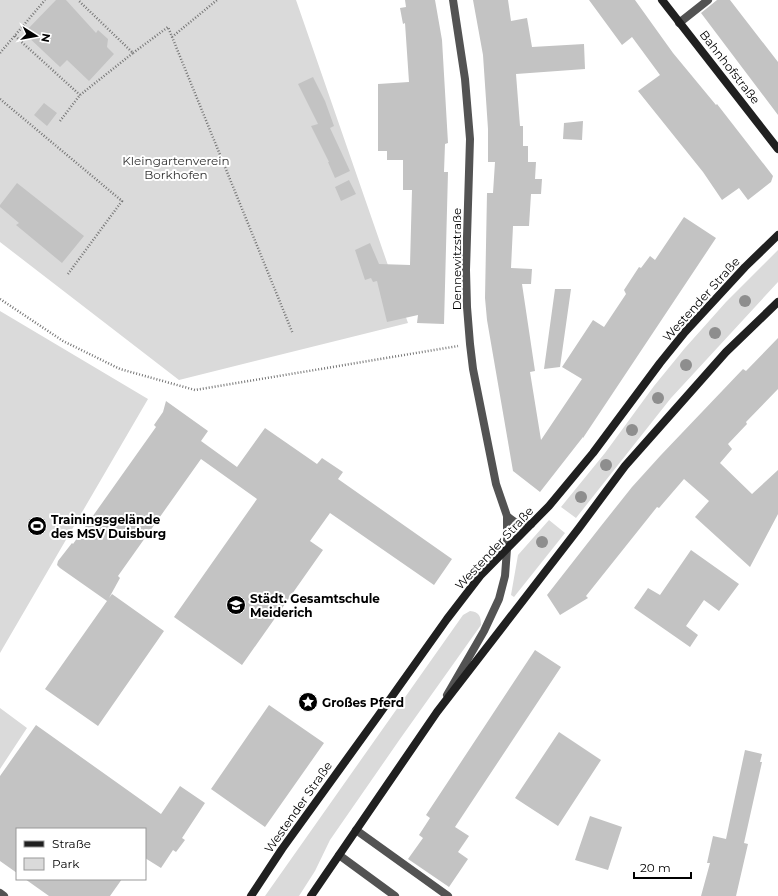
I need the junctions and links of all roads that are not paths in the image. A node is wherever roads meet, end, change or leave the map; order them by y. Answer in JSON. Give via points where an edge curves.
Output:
{"nodes":[{"id":1,"x":452,"y":0,"type":"edge"},
{"id":2,"x":662,"y":0,"type":"edge"},
{"id":3,"x":708,"y":0,"type":"edge"},
{"id":4,"x":680,"y":22,"type":"junction"},
{"id":5,"x":778,"y":149,"type":"edge"},
{"id":6,"x":778,"y":235,"type":"edge"},
{"id":7,"x":778,"y":302,"type":"edge"},
{"id":8,"x":507,"y":516,"type":"junction"},
{"id":9,"x":531,"y":524,"type":"junction"},
{"id":10,"x":507,"y":550,"type":"junction"},
{"id":11,"x":437,"y":712,"type":"junction"},
{"id":12,"x":356,"y":830,"type":"junction"},
{"id":13,"x":339,"y":855,"type":"junction"},
{"id":14,"x":0,"y":893,"type":"edge"},
{"id":15,"x":4,"y":896,"type":"edge"},
{"id":16,"x":252,"y":896,"type":"edge"},
{"id":17,"x":311,"y":896,"type":"edge"},
{"id":18,"x":395,"y":896,"type":"edge"},
{"id":19,"x":448,"y":896,"type":"edge"}],
"edges":[{"from":1,"to":8,"type":"street","name":"Dennewitzstraße","via":[[465,79],[470,139],[466,270],[470,344],[496,484]]},
{"from":2,"to":4,"type":"main road","name":"Bahnhofstraße"},
{"from":3,"to":4,"type":"street"},
{"from":4,"to":5,"type":"main road","name":"Bahnhofstraße"},
{"from":6,"to":9,"type":"main road","name":"Westender Straße","via":[[685,332],[593,453]]},
{"from":7,"to":11,"type":"main road","via":[[726,352],[624,466]]},
{"from":8,"to":9,"type":"street","via":[[514,523]]},
{"from":8,"to":10,"type":"street","name":"Dennewitzstraße"},
{"from":9,"to":10,"type":"main road","name":"Westender Straße"},
{"from":10,"to":11,"type":"street","name":"Dennewitzstraße","via":[[505,576],[499,599],[484,631]]},
{"from":10,"to":16,"type":"main road","name":"Westender Straße","via":[[480,576],[447,619],[282,849]]},
{"from":11,"to":12,"type":"main road"},
{"from":12,"to":13,"type":"main road"},
{"from":12,"to":19,"type":"street"},
{"from":13,"to":17,"type":"main road"},
{"from":13,"to":18,"type":"street"},
{"from":14,"to":15,"type":"street"}]}
